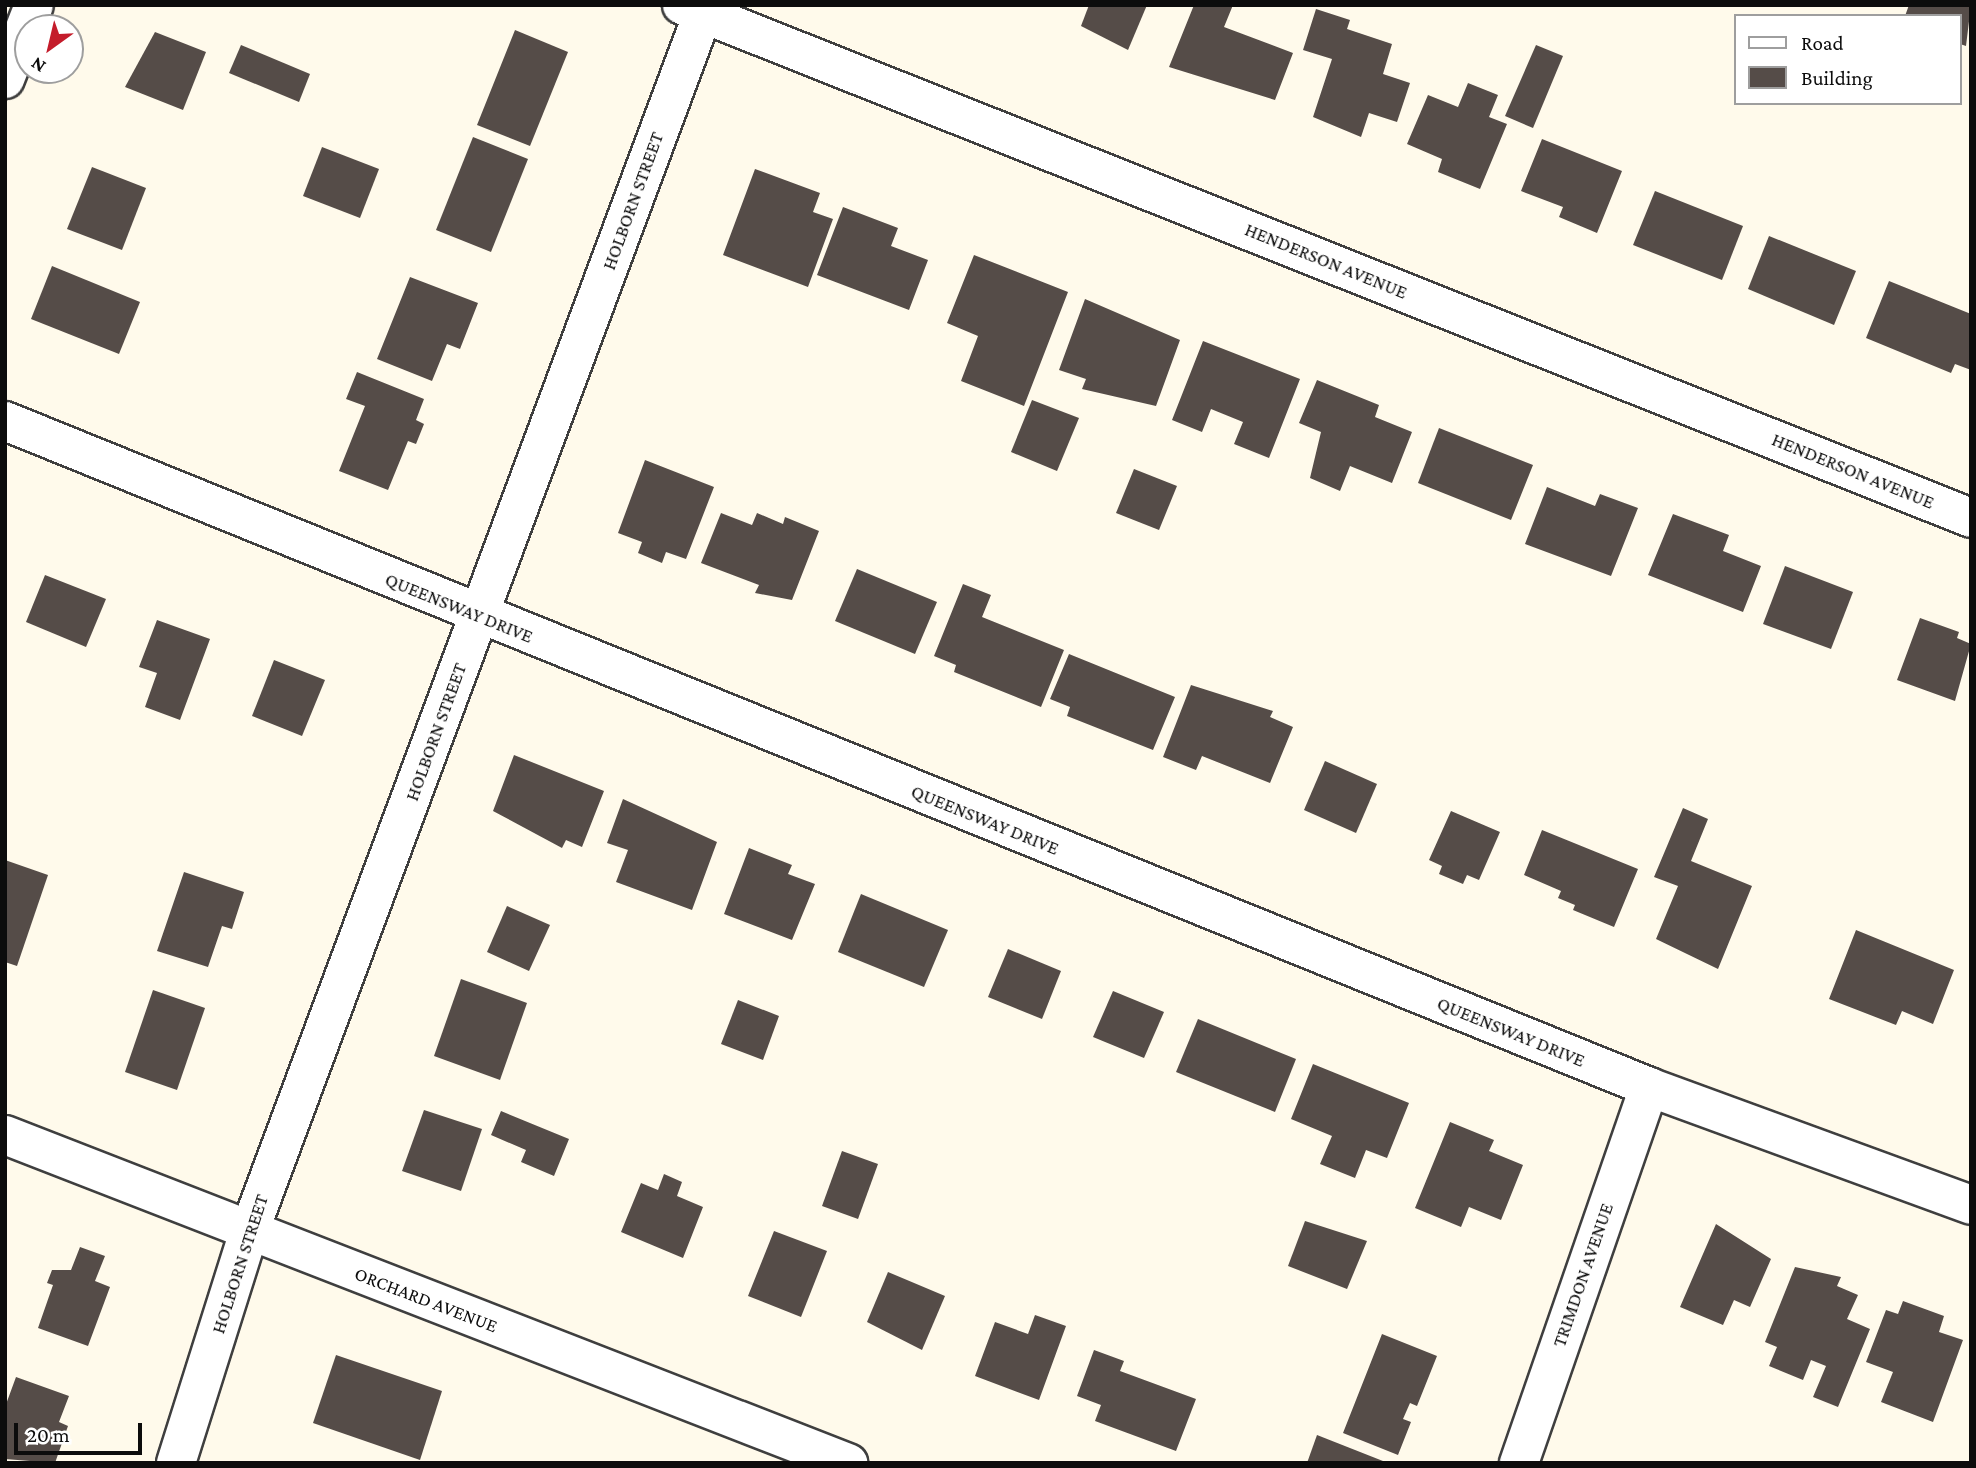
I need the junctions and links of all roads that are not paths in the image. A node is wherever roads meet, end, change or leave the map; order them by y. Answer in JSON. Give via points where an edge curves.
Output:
{"nodes":[{"id":1,"x":34,"y":5,"type":"edge"},
{"id":2,"x":697,"y":8,"type":"edge"},
{"id":3,"x":5,"y":79,"type":"edge"},
{"id":4,"x":5,"y":421,"type":"edge"},
{"id":5,"x":1971,"y":518,"type":"edge"},
{"id":6,"x":479,"y":616,"type":"junction"},
{"id":7,"x":1648,"y":1087,"type":"junction"},
{"id":8,"x":5,"y":1135,"type":"edge"},
{"id":9,"x":1971,"y":1205,"type":"edge"},
{"id":10,"x":249,"y":1232,"type":"junction"},
{"id":11,"x":840,"y":1461,"type":"edge"},
{"id":12,"x":176,"y":1463,"type":"edge"},
{"id":13,"x":1519,"y":1463,"type":"edge"}],
"edges":[{"from":1,"to":3,"type":"street"},
{"from":2,"to":5,"type":"street","name":"HENDERSON AVENUE"},
{"from":2,"to":6,"type":"street","name":"HOLBORN STREET"},
{"from":4,"to":6,"type":"street","name":"QUEENSWAY DRIVE"},
{"from":6,"to":7,"type":"street","name":"QUEENSWAY DRIVE"},
{"from":6,"to":10,"type":"street","name":"HOLBORN STREET"},
{"from":7,"to":9,"type":"street","name":"QUEENSWAY DRIVE"},
{"from":7,"to":13,"type":"street","name":"TRIMDON AVENUE"},
{"from":8,"to":10,"type":"street","name":"ORCHARD AVENUE"},
{"from":10,"to":11,"type":"street","name":"ORCHARD AVENUE"},
{"from":10,"to":12,"type":"street","name":"HOLBORN STREET"}]}
